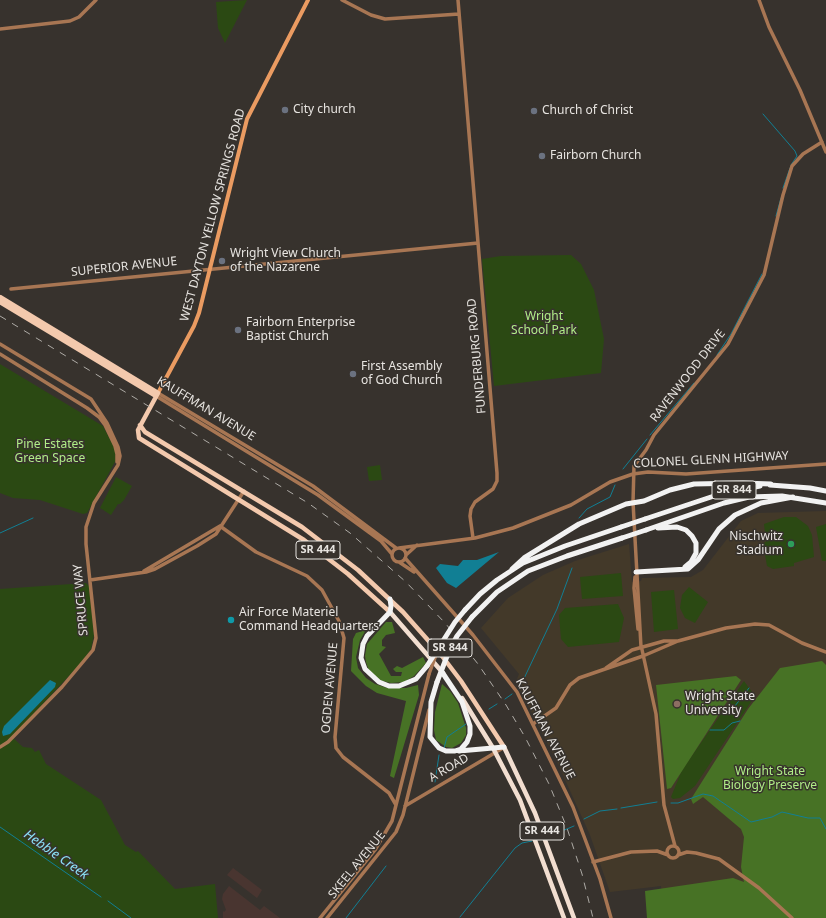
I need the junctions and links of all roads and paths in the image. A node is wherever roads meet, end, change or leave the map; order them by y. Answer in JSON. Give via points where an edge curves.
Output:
{"nodes":[{"id":1,"x":96,"y":0,"type":"edge"},
{"id":2,"x":308,"y":0,"type":"edge"},
{"id":3,"x":342,"y":0,"type":"edge"},
{"id":4,"x":458,"y":0,"type":"edge"},
{"id":5,"x":758,"y":0,"type":"edge"},
{"id":6,"x":459,"y":14,"type":"junction"},
{"id":7,"x":0,"y":29,"type":"edge"},
{"id":8,"x":822,"y":142,"type":"junction"},
{"id":9,"x":826,"y":152,"type":"edge"},
{"id":10,"x":478,"y":243,"type":"junction"},
{"id":11,"x":211,"y":270,"type":"junction"},
{"id":12,"x":11,"y":289,"type":"dead end"},
{"id":13,"x":0,"y":297,"type":"edge"},
{"id":14,"x":0,"y":302,"type":"edge"},
{"id":15,"x":0,"y":344,"type":"edge"},
{"id":16,"x":0,"y":354,"type":"edge"},
{"id":17,"x":157,"y":394,"type":"junction"},
{"id":18,"x":140,"y":425,"type":"junction"},
{"id":19,"x":826,"y":464,"type":"edge"},
{"id":20,"x":115,"y":469,"type":"junction"},
{"id":21,"x":633,"y":474,"type":"junction"},
{"id":22,"x":772,"y":484,"type":"junction"},
{"id":23,"x":244,"y":491,"type":"junction"},
{"id":24,"x":826,"y":491,"type":"edge"},
{"id":25,"x":793,"y":497,"type":"junction"},
{"id":26,"x":239,"y":499,"type":"junction"},
{"id":27,"x":633,"y":502,"type":"junction"},
{"id":28,"x":826,"y":503,"type":"edge"},
{"id":29,"x":220,"y":526,"type":"junction"},
{"id":30,"x":646,"y":530,"type":"junction"},
{"id":31,"x":472,"y":538,"type":"junction"},
{"id":32,"x":418,"y":544,"type":"junction"},
{"id":33,"x":398,"y":548,"type":"junction"},
{"id":34,"x":392,"y":554,"type":"junction"},
{"id":35,"x":405,"y":557,"type":"junction"},
{"id":36,"x":398,"y":562,"type":"junction"},
{"id":37,"x":683,"y":569,"type":"junction"},
{"id":38,"x":512,"y":570,"type":"junction"},
{"id":39,"x":144,"y":571,"type":"junction"},
{"id":40,"x":636,"y":572,"type":"junction"},
{"id":41,"x":418,"y":574,"type":"junction"},
{"id":42,"x":90,"y":580,"type":"junction"},
{"id":43,"x":390,"y":599,"type":"junction"},
{"id":44,"x":390,"y":612,"type":"junction"},
{"id":45,"x":678,"y":641,"type":"junction"},
{"id":46,"x":440,"y":647,"type":"junction"},
{"id":47,"x":641,"y":647,"type":"junction"},
{"id":48,"x":826,"y":652,"type":"edge"},
{"id":49,"x":643,"y":656,"type":"junction"},
{"id":50,"x":442,"y":672,"type":"junction"},
{"id":51,"x":598,"y":672,"type":"junction"},
{"id":52,"x":431,"y":702,"type":"junction"},
{"id":53,"x":533,"y":724,"type":"junction"},
{"id":54,"x":0,"y":747,"type":"edge"},
{"id":55,"x":504,"y":747,"type":"junction"},
{"id":56,"x":494,"y":751,"type":"junction"},
{"id":57,"x":452,"y":752,"type":"junction"},
{"id":58,"x":399,"y":788,"type":"junction"},
{"id":59,"x":389,"y":792,"type":"junction"},
{"id":60,"x":396,"y":804,"type":"junction"},
{"id":61,"x":405,"y":806,"type":"junction"},
{"id":62,"x":392,"y":819,"type":"junction"},
{"id":63,"x":400,"y":822,"type":"junction"},
{"id":64,"x":672,"y":831,"type":"junction"},
{"id":65,"x":669,"y":847,"type":"junction"},
{"id":66,"x":677,"y":847,"type":"junction"},
{"id":67,"x":657,"y":851,"type":"junction"},
{"id":68,"x":687,"y":852,"type":"junction"},
{"id":69,"x":668,"y":855,"type":"junction"},
{"id":70,"x":678,"y":855,"type":"junction"},
{"id":71,"x":593,"y":862,"type":"junction"},
{"id":72,"x":320,"y":918,"type":"edge"},
{"id":73,"x":327,"y":918,"type":"edge"},
{"id":74,"x":564,"y":918,"type":"edge"},
{"id":75,"x":574,"y":918,"type":"edge"},
{"id":76,"x":611,"y":918,"type":"edge"},
{"id":77,"x":792,"y":918,"type":"edge"}],
"edges":[{"from":1,"to":7,"type":"street","via":[[79,17],[70,21]]},
{"from":2,"to":11,"type":"main road","name":"WEST DAYTON YELLOW SPRINGS ROAD","via":[[247,119]]},
{"from":3,"to":6,"type":"street","via":[[385,19]]},
{"from":4,"to":6,"type":"street","name":"FUNDERBURG ROAD"},
{"from":5,"to":8,"type":"street"},
{"from":6,"to":10,"type":"street","name":"FUNDERBURG ROAD"},
{"from":8,"to":9,"type":"street"},
{"from":8,"to":21,"type":"street","name":"RAVENWOOD DRIVE","via":[[803,154],[792,166],[764,275],[728,344],[654,435],[635,464]]},
{"from":10,"to":11,"type":"street","name":"SUPERIOR AVENUE"},
{"from":10,"to":31,"type":"street","name":"FUNDERBURG ROAD","via":[[497,481],[493,489],[475,502],[471,509]]},
{"from":11,"to":12,"type":"street","name":"SUPERIOR AVENUE"},
{"from":11,"to":17,"type":"main road","name":"WEST DAYTON YELLOW SPRINGS ROAD","via":[[194,326]]},
{"from":13,"to":17,"type":"main road","name":"KAUFFMAN AVENUE"},
{"from":14,"to":17,"type":"main road","name":"KAUFFMAN AVENUE"},
{"from":15,"to":20,"type":"street","name":"SPRUCE WAY","via":[[91,399],[107,423],[118,447],[120,456]]},
{"from":16,"to":20,"type":"street","name":"SPRUCE WAY","via":[[99,417],[118,454]]},
{"from":17,"to":18,"type":"main road","name":"WEST DAYTON YELLOW SPRINGS ROAD"},
{"from":17,"to":33,"type":"street","name":"KAUFFMAN AVENUE","via":[[314,486]]},
{"from":17,"to":34,"type":"street","name":"KAUFFMAN AVENUE","via":[[318,495],[381,541]]},
{"from":18,"to":23,"type":"main road","number":"SR 444","via":[[145,432]]},
{"from":18,"to":26,"type":"main road","number":"SR 444","via":[[140,438]]},
{"from":19,"to":21,"type":"street","name":"COLONEL GLENN HIGHWAY","via":[[686,474]]},
{"from":20,"to":42,"type":"street","name":"SPRUCE WAY","via":[[94,503],[87,521],[85,537]]},
{"from":21,"to":27,"type":"street"},
{"from":21,"to":31,"type":"street","name":"COLONEL GLENN HIGHWAY","via":[[620,477],[583,499],[528,523]]},
{"from":22,"to":24,"type":"highway","number":"SR 844"},
{"from":22,"to":27,"type":"highway","via":[[698,484]]},
{"from":22,"to":38,"type":"highway","number":"SR 844","bridge":true,"via":[[720,494],[645,518],[538,556]]},
{"from":23,"to":26,"type":"street"},
{"from":23,"to":43,"type":"main road","number":"SR 444","via":[[325,544]]},
{"from":25,"to":28,"type":"highway","number":"SR 844"},
{"from":25,"to":30,"type":"highway","number":"SR 844","via":[[772,496],[734,500]]},
{"from":25,"to":37,"type":"highway","via":[[761,503],[735,515],[715,534],[693,566]]},
{"from":26,"to":29,"type":"street"},
{"from":26,"to":44,"type":"main road","number":"SR 444","via":[[294,533],[328,558]]},
{"from":27,"to":38,"type":"highway","via":[[579,524],[524,558]]},
{"from":27,"to":40,"type":"street"},
{"from":29,"to":39,"type":"street"},
{"from":29,"to":39,"type":"street","via":[[216,534],[197,546],[155,569]]},
{"from":29,"to":59,"type":"street","name":"OGDEN AVENUE","via":[[256,552],[307,576],[322,590],[339,621],[344,638],[336,748],[343,758]]},
{"from":30,"to":37,"type":"highway","via":[[671,526],[690,533],[696,543],[696,553]]},
{"from":30,"to":52,"type":"highway","number":"SR 844","bridge":true,"via":[[567,556],[528,572],[502,589],[472,617],[457,636]]},
{"from":31,"to":32,"type":"street","name":"COLONEL GLENN HIGHWAY"},
{"from":32,"to":33,"type":"street","name":"COLONEL GLENN HIGHWAY"},
{"from":32,"to":35,"type":"street"},
{"from":33,"to":34,"type":"street"},
{"from":33,"to":35,"type":"street","via":[[404,550]]},
{"from":34,"to":36,"type":"street"},
{"from":35,"to":36,"type":"street"},
{"from":35,"to":41,"type":"street","name":"KAUFFMAN AVENUE"},
{"from":36,"to":41,"type":"street","name":"KAUFFMAN AVENUE"},
{"from":37,"to":40,"type":"highway"},
{"from":38,"to":46,"type":"highway","number":"SR 844","bridge":true,"via":[[480,594],[465,610]]},
{"from":39,"to":42,"type":"street","via":[[129,576]]},
{"from":40,"to":47,"type":"street","via":[[634,588]]},
{"from":41,"to":53,"type":"street","name":"KAUFFMAN AVENUE","via":[[453,611],[510,682]]},
{"from":42,"to":54,"type":"street","name":"SPRUCE WAY","via":[[96,638],[89,656],[14,736]]},
{"from":43,"to":44,"type":"highway"},
{"from":43,"to":55,"type":"main road","number":"SR 444","via":[[449,666]]},
{"from":44,"to":46,"type":"highway","bridge":true,"via":[[363,644],[361,658],[365,669],[379,682],[394,686],[412,682]]},
{"from":44,"to":50,"type":"highway","number":"SR 444"},
{"from":45,"to":47,"type":"street","via":[[664,641]]},
{"from":45,"to":48,"type":"street","via":[[726,628],[761,624]]},
{"from":45,"to":49,"type":"street"},
{"from":46,"to":58,"type":"street","number":"SR 844","bridge":true,"via":[[429,674]]},
{"from":47,"to":49,"type":"street"},
{"from":47,"to":51,"type":"street","via":[[626,653]]},
{"from":49,"to":51,"type":"street"},
{"from":49,"to":64,"type":"street","via":[[656,714],[664,804]]},
{"from":50,"to":56,"type":"highway","number":"SR 444","via":[[464,701]]},
{"from":50,"to":57,"type":"highway","via":[[462,702],[470,726],[470,737],[466,744]]},
{"from":51,"to":53,"type":"street","via":[[574,681],[556,708]]},
{"from":52,"to":57,"type":"highway","via":[[429,731],[432,741],[442,750]]},
{"from":52,"to":61,"type":"street","name":"SKEEL AVENUE","number":"SR 844"},
{"from":53,"to":71,"type":"street","name":"KAUFFMAN AVENUE","via":[[573,806]]},
{"from":55,"to":56,"type":"highway"},
{"from":55,"to":75,"type":"highway","number":"SR 444","via":[[532,806]]},
{"from":56,"to":57,"type":"highway"},
{"from":56,"to":61,"type":"street","name":"A ROAD"},
{"from":56,"to":74,"type":"highway","number":"SR 444","via":[[525,813]]},
{"from":58,"to":59,"type":"street"},
{"from":58,"to":60,"type":"street","name":"SKEEL AVENUE","number":"SR 844"},
{"from":59,"to":60,"type":"street"},
{"from":60,"to":62,"type":"street","name":"SKEEL AVENUE"},
{"from":61,"to":63,"type":"street","name":"SKEEL AVENUE"},
{"from":62,"to":63,"type":"street"},
{"from":62,"to":72,"type":"street","name":"SKEEL AVENUE","via":[[375,850]]},
{"from":63,"to":73,"type":"street","name":"SKEEL AVENUE","via":[[389,843]]},
{"from":64,"to":65,"type":"street"},
{"from":64,"to":66,"type":"street"},
{"from":65,"to":66,"type":"street"},
{"from":65,"to":67,"type":"street"},
{"from":65,"to":69,"type":"street"},
{"from":66,"to":68,"type":"street"},
{"from":66,"to":70,"type":"street"},
{"from":67,"to":69,"type":"street"},
{"from":67,"to":71,"type":"street","via":[[620,854]]},
{"from":68,"to":70,"type":"street"},
{"from":68,"to":77,"type":"street","via":[[706,854],[719,859],[759,888]]},
{"from":69,"to":70,"type":"street","via":[[672,858]]},
{"from":71,"to":76,"type":"street","name":"KAUFFMAN AVENUE"}]}
